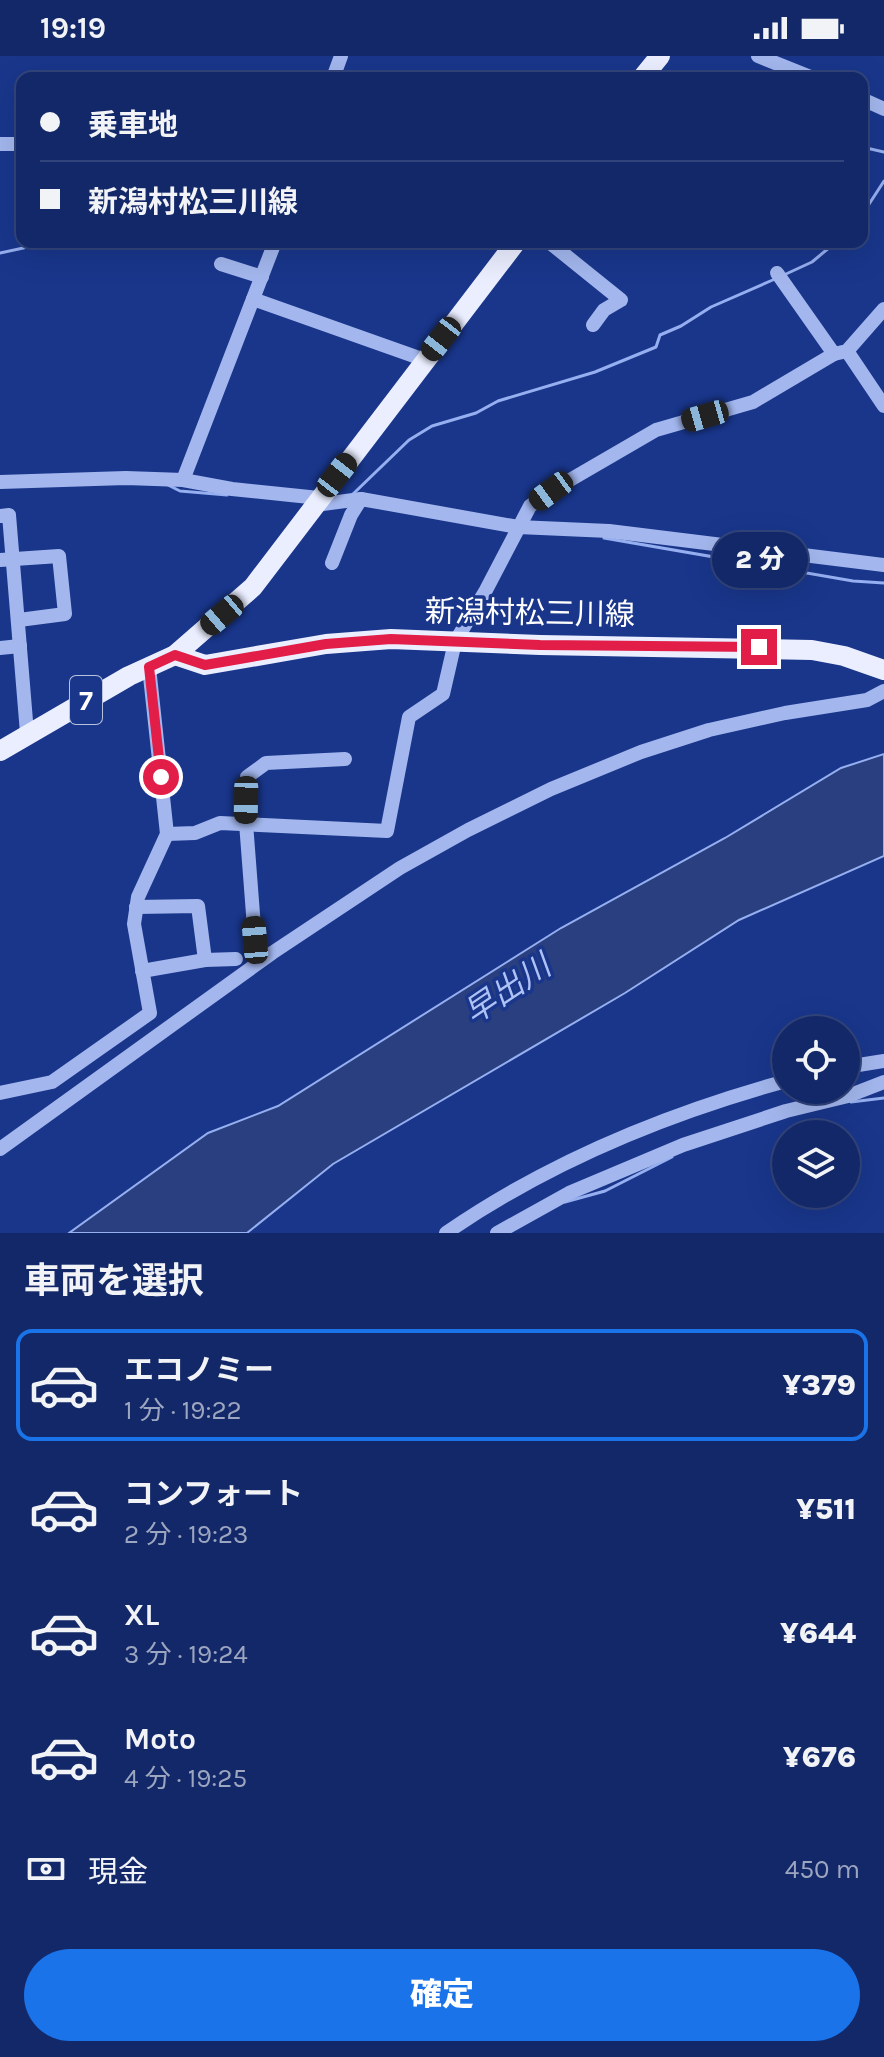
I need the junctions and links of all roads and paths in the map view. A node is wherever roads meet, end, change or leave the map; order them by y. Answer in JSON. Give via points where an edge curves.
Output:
{"nodes":[{"id":1,"x":660,"y":56,"type":"edge"},
{"id":2,"x":758,"y":56,"type":"edge"},
{"id":3,"x":647,"y":72,"type":"edge"},
{"id":4,"x":798,"y":72,"type":"edge"},
{"id":5,"x":273,"y":248,"type":"edge"},
{"id":6,"x":511,"y":248,"type":"edge"},
{"id":7,"x":556,"y":248,"type":"edge"},
{"id":8,"x":221,"y":264,"type":"dead end"},
{"id":9,"x":777,"y":273,"type":"dead end"},
{"id":10,"x":262,"y":277,"type":"junction"},
{"id":11,"x":253,"y":299,"type":"junction"},
{"id":12,"x":884,"y":309,"type":"edge"},
{"id":13,"x":593,"y":325,"type":"dead end"},
{"id":14,"x":841,"y":353,"type":"junction"},
{"id":15,"x":425,"y":360,"type":"junction"},
{"id":16,"x":884,"y":406,"type":"edge"},
{"id":17,"x":183,"y":480,"type":"junction"},
{"id":18,"x":0,"y":482,"type":"edge"},
{"id":19,"x":361,"y":499,"type":"junction"},
{"id":20,"x":317,"y":502,"type":"junction"},
{"id":21,"x":0,"y":516,"type":"edge"},
{"id":22,"x":518,"y":527,"type":"junction"},
{"id":23,"x":6,"y":559,"type":"edge"},
{"id":24,"x":332,"y":563,"type":"dead end"},
{"id":25,"x":884,"y":565,"type":"edge"},
{"id":26,"x":19,"y":620,"type":"junction"},
{"id":27,"x":455,"y":642,"type":"junction"},
{"id":28,"x":20,"y":646,"type":"junction"},
{"id":29,"x":0,"y":648,"type":"edge"},
{"id":30,"x":175,"y":655,"type":"junction"},
{"id":31,"x":149,"y":667,"type":"junction"},
{"id":32,"x":884,"y":670,"type":"edge"},
{"id":33,"x":884,"y":691,"type":"edge"},
{"id":34,"x":27,"y":733,"type":"junction"},
{"id":35,"x":0,"y":751,"type":"edge"},
{"id":36,"x":345,"y":759,"type":"dead end"},
{"id":37,"x":246,"y":823,"type":"junction"},
{"id":38,"x":167,"y":834,"type":"junction"},
{"id":39,"x":136,"y":907,"type":"junction"},
{"id":40,"x":255,"y":940,"type":"dead end"},
{"id":41,"x":236,"y":959,"type":"dead end"},
{"id":42,"x":205,"y":960,"type":"junction"},
{"id":43,"x":142,"y":971,"type":"junction"},
{"id":44,"x":884,"y":1061,"type":"edge"},
{"id":45,"x":860,"y":1065,"type":"edge"},
{"id":46,"x":884,"y":1082,"type":"edge"},
{"id":47,"x":772,"y":1085,"type":"edge"},
{"id":48,"x":0,"y":1093,"type":"edge"},
{"id":49,"x":0,"y":1149,"type":"edge"},
{"id":50,"x":446,"y":1233,"type":"edge"},
{"id":51,"x":497,"y":1233,"type":"edge"}],
"edges":[{"from":1,"to":3,"type":"main road"},
{"from":2,"to":4,"type":"street"},
{"from":5,"to":10,"type":"street"},
{"from":6,"to":15,"type":"main road","number":"7"},
{"from":7,"to":13,"type":"street","via":[[621,300]]},
{"from":8,"to":10,"type":"street"},
{"from":9,"to":14,"type":"street"},
{"from":10,"to":11,"type":"street"},
{"from":11,"to":15,"type":"street"},
{"from":11,"to":17,"type":"street"},
{"from":12,"to":14,"type":"street"},
{"from":14,"to":16,"type":"street"},
{"from":14,"to":22,"type":"street","via":[[753,402],[656,430],[551,491],[530,506]]},
{"from":15,"to":20,"type":"main road","number":"7"},
{"from":17,"to":18,"type":"street"},
{"from":17,"to":20,"type":"street"},
{"from":19,"to":20,"type":"street"},
{"from":19,"to":22,"type":"street"},
{"from":19,"to":24,"type":"street"},
{"from":20,"to":30,"type":"main road","number":"7","via":[[253,587]]},
{"from":21,"to":23,"type":"street","via":[[9,515]]},
{"from":22,"to":25,"type":"street","via":[[609,531]]},
{"from":22,"to":27,"type":"street"},
{"from":23,"to":26,"type":"street"},
{"from":23,"to":26,"type":"street","via":[[59,556],[65,614]]},
{"from":26,"to":28,"type":"street"},
{"from":27,"to":30,"type":"main road","name":"新潟村松三川線","via":[[326,644],[205,665]]},
{"from":27,"to":32,"type":"main road","name":"新潟村松三川線","via":[[812,650]]},
{"from":27,"to":37,"type":"street","via":[[443,694],[409,717],[387,831]]},
{"from":28,"to":29,"type":"street"},
{"from":28,"to":34,"type":"street"},
{"from":30,"to":31,"type":"main road","number":"7"},
{"from":31,"to":34,"type":"main road","number":"7"},
{"from":31,"to":38,"type":"street"},
{"from":33,"to":49,"type":"street","via":[[867,700],[709,730],[641,752],[468,830],[272,953]]},
{"from":34,"to":35,"type":"main road","number":"7"},
{"from":36,"to":37,"type":"street","via":[[266,763],[247,777]]},
{"from":37,"to":38,"type":"street"},
{"from":37,"to":40,"type":"street"},
{"from":38,"to":39,"type":"street"},
{"from":39,"to":42,"type":"street","via":[[198,906]]},
{"from":39,"to":43,"type":"street"},
{"from":41,"to":42,"type":"street"},
{"from":42,"to":43,"type":"street"},
{"from":43,"to":48,"type":"street","via":[[150,1013],[52,1082]]},
{"from":44,"to":45,"type":"street"},
{"from":46,"to":51,"type":"street","via":[[631,1165]]},
{"from":47,"to":50,"type":"street","via":[[651,1124],[539,1175]]}]}
